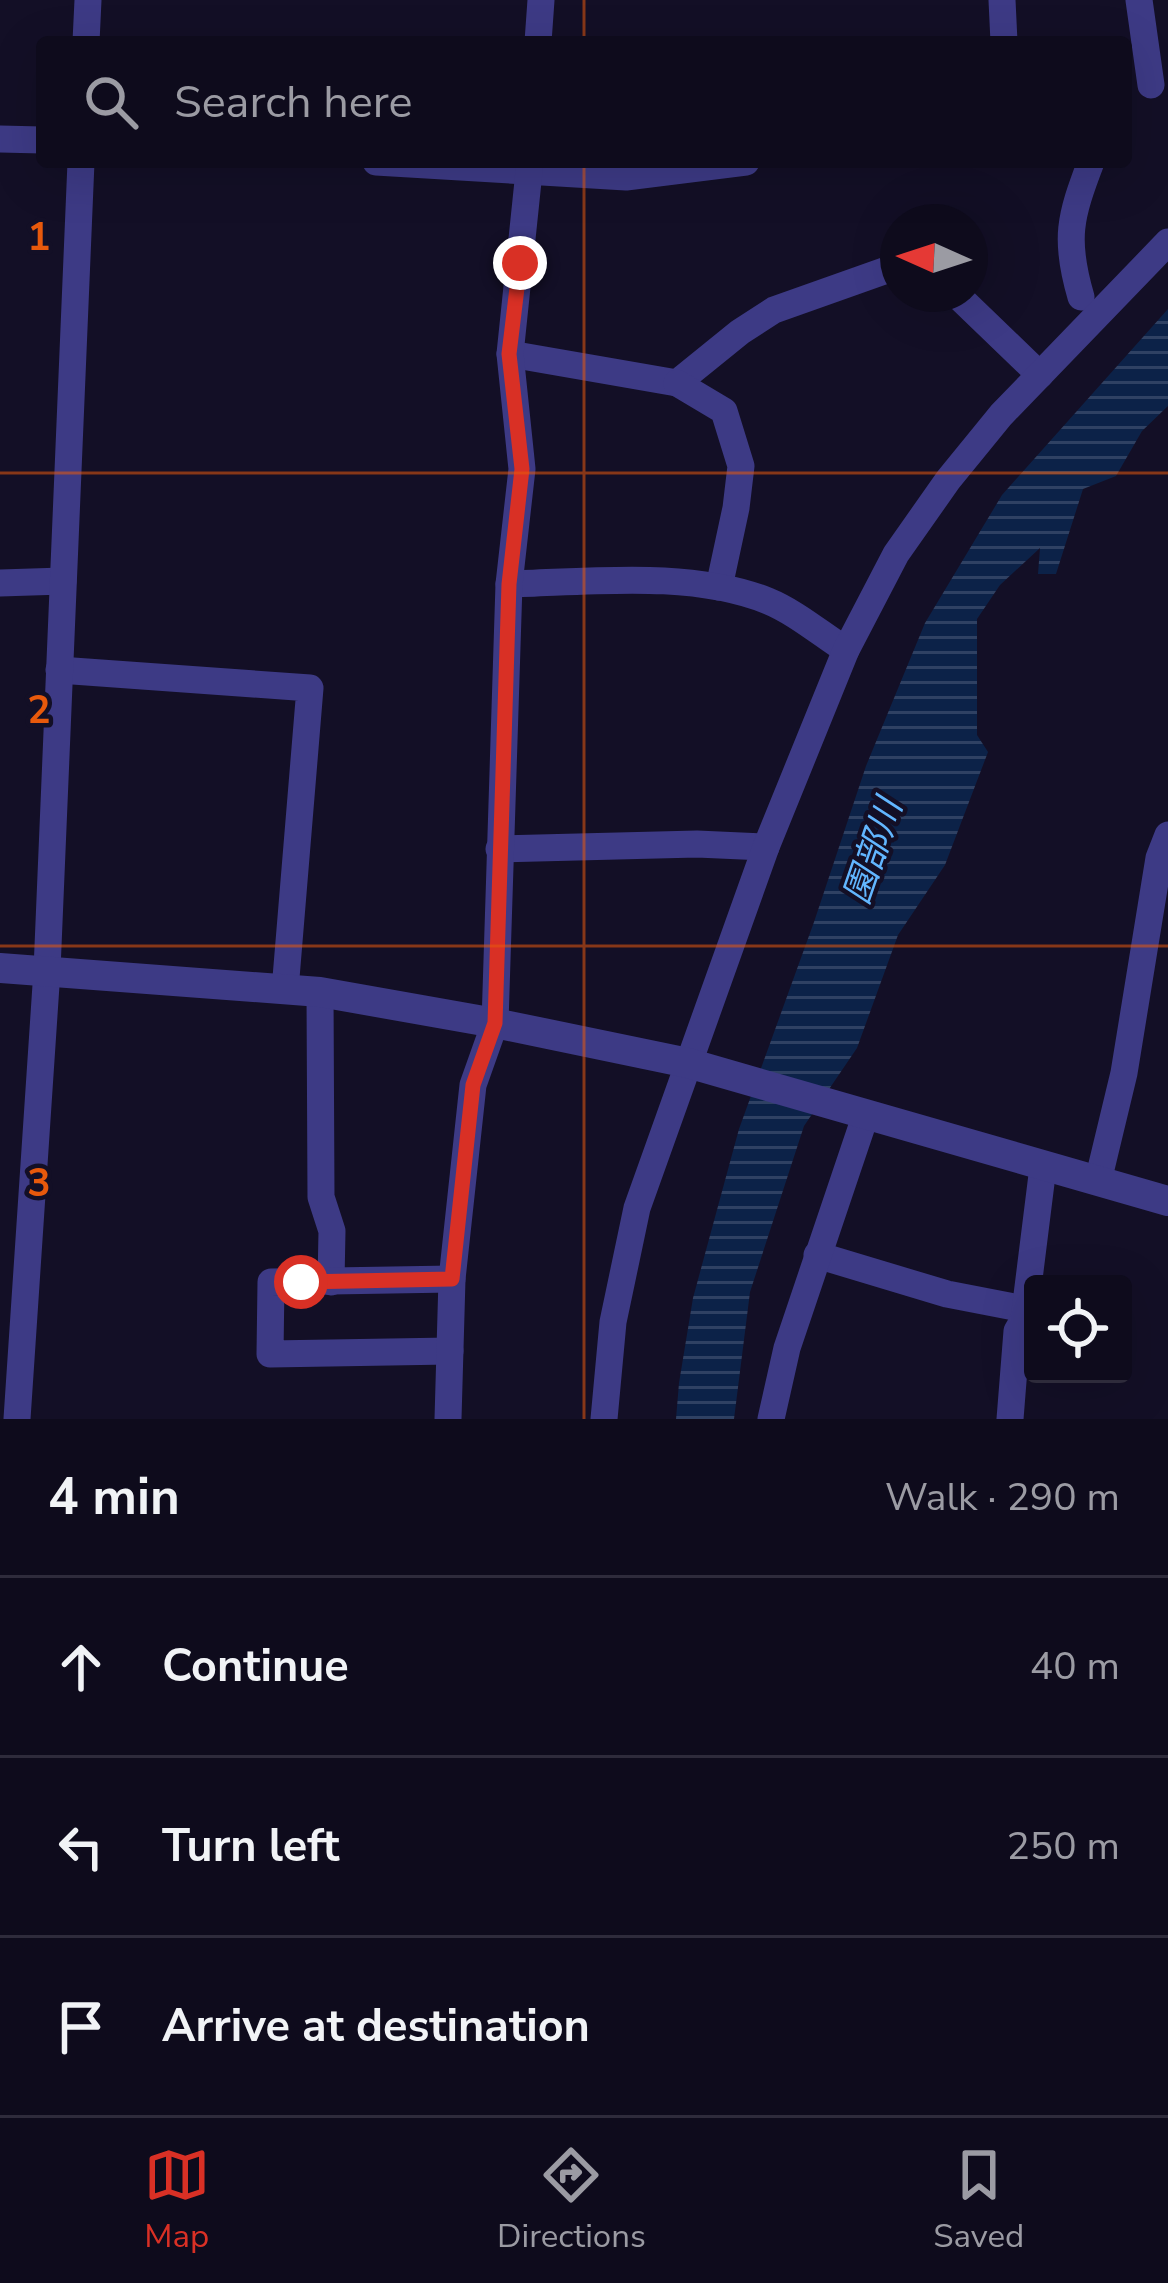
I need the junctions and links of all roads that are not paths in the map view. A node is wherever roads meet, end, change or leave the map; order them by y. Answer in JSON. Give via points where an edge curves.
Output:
{"nodes":[{"id":1,"x":88,"y":0,"type":"edge"},
{"id":2,"x":541,"y":0,"type":"edge"},
{"id":3,"x":1003,"y":0,"type":"edge"},
{"id":4,"x":1139,"y":0,"type":"edge"},
{"id":5,"x":86,"y":36,"type":"edge"},
{"id":6,"x":538,"y":36,"type":"edge"},
{"id":7,"x":1004,"y":36,"type":"edge"},
{"id":8,"x":1148,"y":86,"type":"edge"},
{"id":9,"x":0,"y":140,"type":"edge"},
{"id":10,"x":36,"y":140,"type":"edge"},
{"id":11,"x":80,"y":168,"type":"edge"},
{"id":12,"x":530,"y":168,"type":"edge"},
{"id":13,"x":540,"y":168,"type":"edge"},
{"id":14,"x":698,"y":168,"type":"edge"},
{"id":15,"x":1089,"y":168,"type":"edge"},
{"id":16,"x":1168,"y":242,"type":"edge"},
{"id":17,"x":880,"y":272,"type":"edge"},
{"id":18,"x":1081,"y":297,"type":"dead end"},
{"id":19,"x":975,"y":312,"type":"edge"},
{"id":20,"x":509,"y":354,"type":"junction"},
{"id":21,"x":1040,"y":374,"type":"junction"},
{"id":22,"x":677,"y":383,"type":"junction"},
{"id":23,"x":63,"y":580,"type":"junction"},
{"id":24,"x":0,"y":583,"type":"edge"},
{"id":25,"x":509,"y":584,"type":"junction"},
{"id":26,"x":719,"y":587,"type":"junction"},
{"id":27,"x":846,"y":650,"type":"junction"},
{"id":28,"x":59,"y":670,"type":"junction"},
{"id":29,"x":1168,"y":835,"type":"edge"},
{"id":30,"x":766,"y":847,"type":"junction"},
{"id":31,"x":499,"y":849,"type":"junction"},
{"id":32,"x":0,"y":968,"type":"edge"},
{"id":33,"x":47,"y":970,"type":"junction"},
{"id":34,"x":285,"y":990,"type":"junction"},
{"id":35,"x":320,"y":992,"type":"junction"},
{"id":36,"x":495,"y":1023,"type":"junction"},
{"id":37,"x":694,"y":1065,"type":"junction"},
{"id":38,"x":857,"y":1112,"type":"junction"},
{"id":39,"x":1043,"y":1167,"type":"junction"},
{"id":40,"x":1098,"y":1181,"type":"junction"},
{"id":41,"x":1168,"y":1201,"type":"edge"},
{"id":42,"x":817,"y":1256,"type":"junction"},
{"id":43,"x":1029,"y":1275,"type":"edge"},
{"id":44,"x":452,"y":1279,"type":"junction"},
{"id":45,"x":331,"y":1282,"type":"junction"},
{"id":46,"x":1024,"y":1309,"type":"edge"},
{"id":47,"x":1024,"y":1319,"type":"edge"},
{"id":48,"x":450,"y":1352,"type":"junction"},
{"id":49,"x":10,"y":1365,"type":"edge"},
{"id":50,"x":17,"y":1419,"type":"edge"},
{"id":51,"x":448,"y":1419,"type":"edge"},
{"id":52,"x":604,"y":1419,"type":"edge"},
{"id":53,"x":771,"y":1419,"type":"edge"},
{"id":54,"x":1010,"y":1419,"type":"edge"}],
"edges":[{"from":1,"to":5,"type":"street"},
{"from":2,"to":6,"type":"street"},
{"from":3,"to":7,"type":"street"},
{"from":4,"to":8,"type":"street"},
{"from":9,"to":10,"type":"street"},
{"from":11,"to":23,"type":"street"},
{"from":12,"to":20,"type":"street"},
{"from":13,"to":14,"type":"street","via":[[626,177]]},
{"from":15,"to":18,"type":"street","via":[[1072,212],[1071,263]]},
{"from":16,"to":21,"type":"street"},
{"from":17,"to":22,"type":"street","via":[[774,310]]},
{"from":19,"to":21,"type":"street"},
{"from":20,"to":22,"type":"street"},
{"from":20,"to":25,"type":"street","via":[[522,469]]},
{"from":21,"to":27,"type":"street","via":[[948,480],[896,554]]},
{"from":22,"to":26,"type":"street","via":[[724,412],[741,466]]},
{"from":23,"to":24,"type":"street"},
{"from":23,"to":28,"type":"street"},
{"from":25,"to":26,"type":"street"},
{"from":25,"to":31,"type":"street"},
{"from":26,"to":27,"type":"street","via":[[770,601]]},
{"from":27,"to":30,"type":"street"},
{"from":28,"to":33,"type":"street"},
{"from":28,"to":34,"type":"street","via":[[310,688]]},
{"from":29,"to":40,"type":"street"},
{"from":30,"to":31,"type":"street"},
{"from":30,"to":37,"type":"street"},
{"from":31,"to":36,"type":"street"},
{"from":32,"to":33,"type":"street"},
{"from":33,"to":34,"type":"street"},
{"from":33,"to":49,"type":"street"},
{"from":34,"to":35,"type":"street"},
{"from":35,"to":36,"type":"street"},
{"from":35,"to":45,"type":"street","via":[[321,1197],[332,1232]]},
{"from":36,"to":37,"type":"street"},
{"from":36,"to":44,"type":"street","via":[[473,1085]]},
{"from":37,"to":38,"type":"street"},
{"from":37,"to":52,"type":"street","via":[[637,1208],[613,1322]]},
{"from":38,"to":39,"type":"street"},
{"from":38,"to":42,"type":"street"},
{"from":39,"to":40,"type":"street"},
{"from":39,"to":43,"type":"street"},
{"from":40,"to":41,"type":"street"},
{"from":42,"to":46,"type":"street"},
{"from":42,"to":53,"type":"street"},
{"from":44,"to":45,"type":"street"},
{"from":44,"to":48,"type":"street"},
{"from":45,"to":48,"type":"street","via":[[271,1282],[270,1354]]},
{"from":47,"to":54,"type":"street"},
{"from":48,"to":51,"type":"street"},
{"from":49,"to":50,"type":"street"}]}
